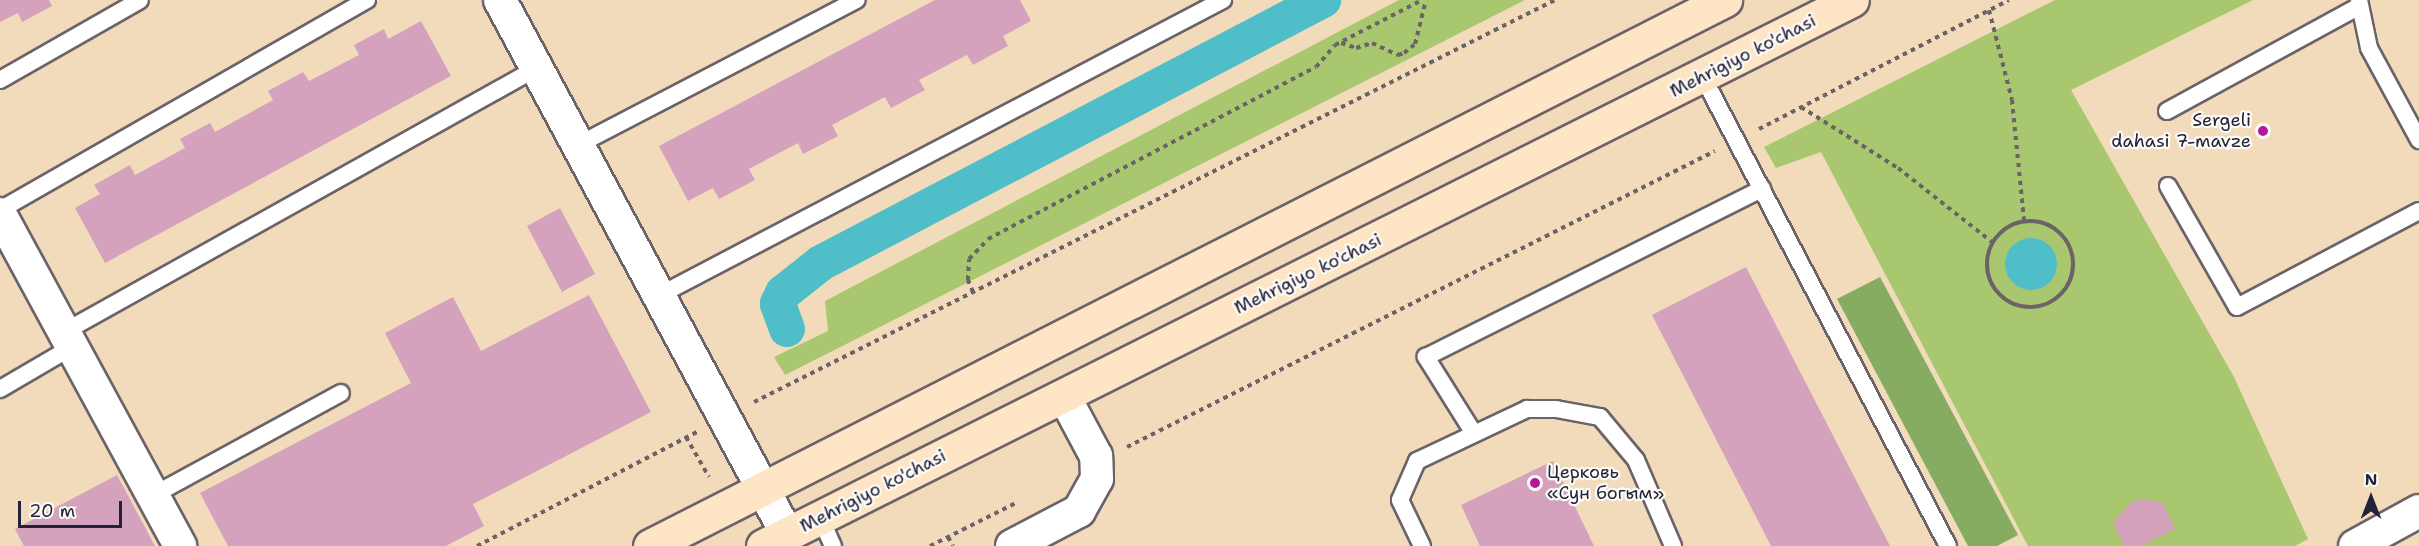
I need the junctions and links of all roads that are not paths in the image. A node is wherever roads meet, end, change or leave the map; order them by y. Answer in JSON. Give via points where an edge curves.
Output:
{"nodes":[{"id":1,"x":140,"y":0,"type":"edge"},
{"id":2,"x":367,"y":0,"type":"edge"},
{"id":3,"x":500,"y":0,"type":"edge"},
{"id":4,"x":856,"y":0,"type":"edge"},
{"id":5,"x":1223,"y":0,"type":"edge"},
{"id":6,"x":1725,"y":0,"type":"edge"},
{"id":7,"x":1852,"y":0,"type":"edge"},
{"id":8,"x":2358,"y":4,"type":"edge"},
{"id":9,"x":537,"y":68,"type":"junction"},
{"id":10,"x":1703,"y":77,"type":"junction"},
{"id":11,"x":0,"y":80,"type":"edge"},
{"id":12,"x":2167,"y":111,"type":"dead end"},
{"id":13,"x":2419,"y":140,"type":"edge"},
{"id":14,"x":578,"y":145,"type":"junction"},
{"id":15,"x":2168,"y":186,"type":"dead end"},
{"id":16,"x":1762,"y":189,"type":"junction"},
{"id":17,"x":2419,"y":211,"type":"edge"},
{"id":18,"x":0,"y":212,"type":"edge"},
{"id":19,"x":658,"y":296,"type":"junction"},
{"id":20,"x":68,"y":340,"type":"junction"},
{"id":21,"x":0,"y":389,"type":"edge"},
{"id":22,"x":341,"y":393,"type":"dead end"},
{"id":23,"x":1064,"y":396,"type":"junction"},
{"id":24,"x":1473,"y":432,"type":"junction"},
{"id":25,"x":763,"y":488,"type":"junction"},
{"id":26,"x":152,"y":496,"type":"junction"},
{"id":27,"x":2419,"y":511,"type":"edge"},
{"id":28,"x":827,"y":532,"type":"edge"},
{"id":29,"x":775,"y":540,"type":"edge"},
{"id":30,"x":180,"y":546,"type":"edge"},
{"id":31,"x":650,"y":546,"type":"edge"},
{"id":32,"x":1012,"y":546,"type":"edge"},
{"id":33,"x":1422,"y":546,"type":"edge"},
{"id":34,"x":1673,"y":546,"type":"edge"},
{"id":35,"x":1948,"y":546,"type":"edge"},
{"id":36,"x":2355,"y":546,"type":"edge"}],
"edges":[{"from":1,"to":11,"type":"lane"},
{"from":2,"to":18,"type":"lane"},
{"from":3,"to":9,"type":"street"},
{"from":4,"to":14,"type":"lane"},
{"from":5,"to":19,"type":"lane"},
{"from":6,"to":25,"type":"main road"},
{"from":7,"to":10,"type":"main road","name":"Mehrigiyo ko'chasi"},
{"from":8,"to":12,"type":"lane"},
{"from":8,"to":13,"type":"lane","via":[[2369,48]]},
{"from":9,"to":14,"type":"street"},
{"from":9,"to":20,"type":"lane"},
{"from":10,"to":16,"type":"lane"},
{"from":10,"to":23,"type":"main road","name":"Mehrigiyo ko'chasi"},
{"from":14,"to":19,"type":"street"},
{"from":15,"to":17,"type":"lane","via":[[2237,307]]},
{"from":16,"to":24,"type":"lane","via":[[1426,357]]},
{"from":16,"to":35,"type":"lane"},
{"from":18,"to":20,"type":"street"},
{"from":19,"to":25,"type":"street"},
{"from":20,"to":21,"type":"lane"},
{"from":20,"to":26,"type":"street"},
{"from":22,"to":26,"type":"lane"},
{"from":23,"to":28,"type":"main road","name":"Mehrigiyo ko'chasi"},
{"from":23,"to":32,"type":"street","via":[[1096,463],[1097,479],[1079,511]]},
{"from":24,"to":33,"type":"lane","via":[[1417,461],[1400,500]]},
{"from":24,"to":34,"type":"lane","via":[[1527,409],[1556,409],[1600,417],[1636,460]]},
{"from":25,"to":29,"type":"street"},
{"from":25,"to":31,"type":"main road"},
{"from":26,"to":30,"type":"street"},
{"from":27,"to":36,"type":"street"},
{"from":28,"to":29,"type":"main road","name":"Mehrigiyo ko'chasi"}]}
